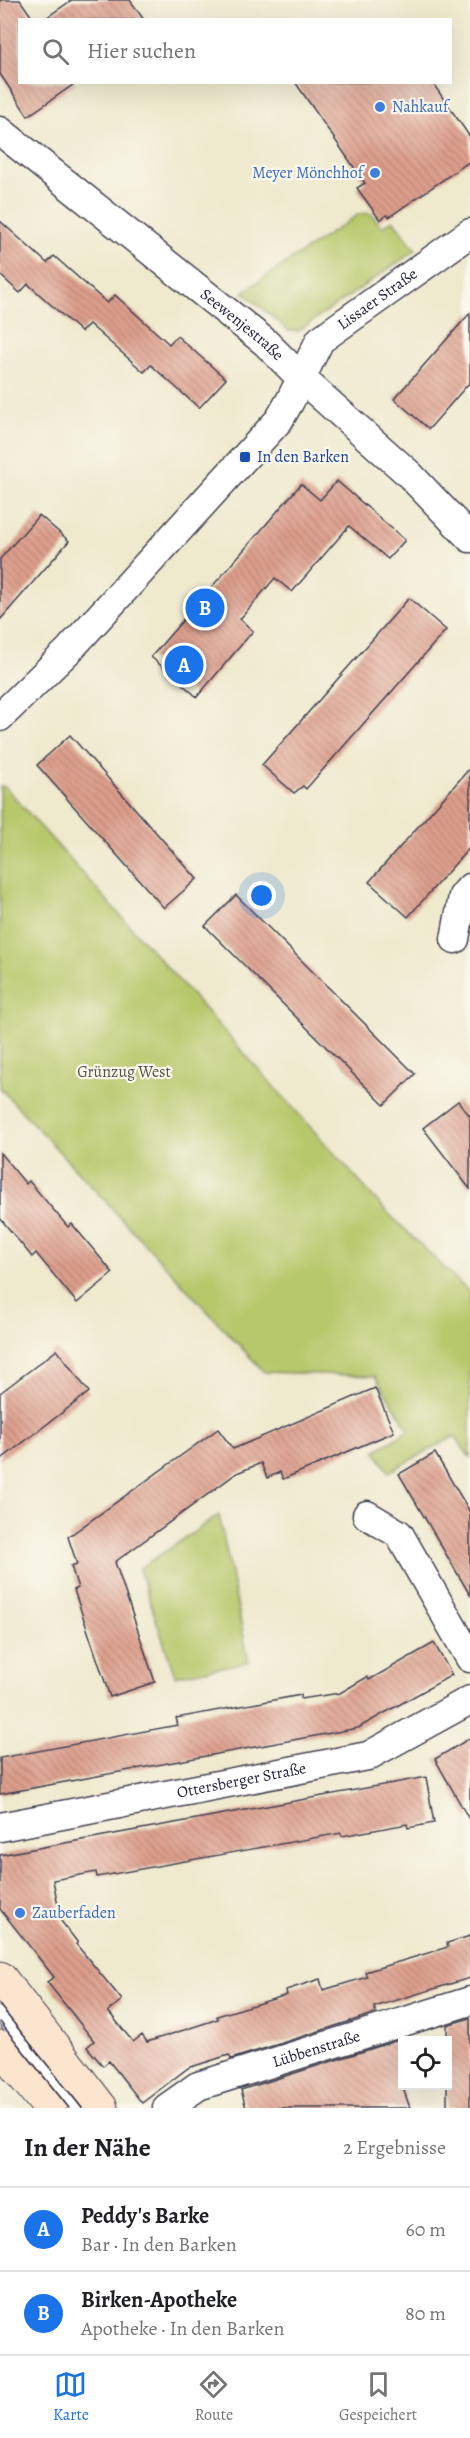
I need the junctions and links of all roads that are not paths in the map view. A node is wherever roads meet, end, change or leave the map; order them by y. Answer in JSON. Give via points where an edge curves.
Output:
{"nodes":[{"id":1,"x":0,"y":130,"type":"edge"},
{"id":2,"x":470,"y":233,"type":"edge"},
{"id":3,"x":301,"y":378,"type":"junction"},
{"id":4,"x":470,"y":538,"type":"edge"},
{"id":5,"x":0,"y":717,"type":"edge"},
{"id":6,"x":470,"y":888,"type":"edge"},
{"id":7,"x":455,"y":939,"type":"dead end"},
{"id":8,"x":367,"y":1515,"type":"dead end"},
{"id":9,"x":470,"y":1658,"type":"edge"},
{"id":10,"x":470,"y":1700,"type":"edge"},
{"id":11,"x":0,"y":1827,"type":"edge"},
{"id":12,"x":0,"y":1978,"type":"edge"},
{"id":13,"x":470,"y":2001,"type":"edge"},
{"id":14,"x":0,"y":2014,"type":"edge"},
{"id":15,"x":0,"y":2047,"type":"edge"},
{"id":16,"x":50,"y":2108,"type":"edge"},
{"id":17,"x":76,"y":2108,"type":"edge"},
{"id":18,"x":101,"y":2108,"type":"edge"},
{"id":19,"x":167,"y":2108,"type":"edge"}],
"edges":[{"from":1,"to":3,"type":"street","name":"Seewenjestraße","via":[[265,342]]},
{"from":2,"to":3,"type":"street","name":"Lissaer Straße","via":[[320,340]]},
{"from":3,"to":4,"type":"street","name":"Seewenjestraße","via":[[410,474]]},
{"from":3,"to":5,"type":"street","via":[[279,420],[69,650]]},
{"from":6,"to":7,"type":"street","via":[[462,896]]},
{"from":8,"to":9,"type":"street","via":[[399,1534]]},
{"from":10,"to":11,"type":"street","name":"Ottersberger Straße","via":[[368,1756]]},
{"from":12,"to":18,"type":"main road"},
{"from":13,"to":19,"type":"street","name":"Lübbenstraße","via":[[198,2086]]},
{"from":14,"to":17,"type":"lane"},
{"from":15,"to":16,"type":"main road"}]}
